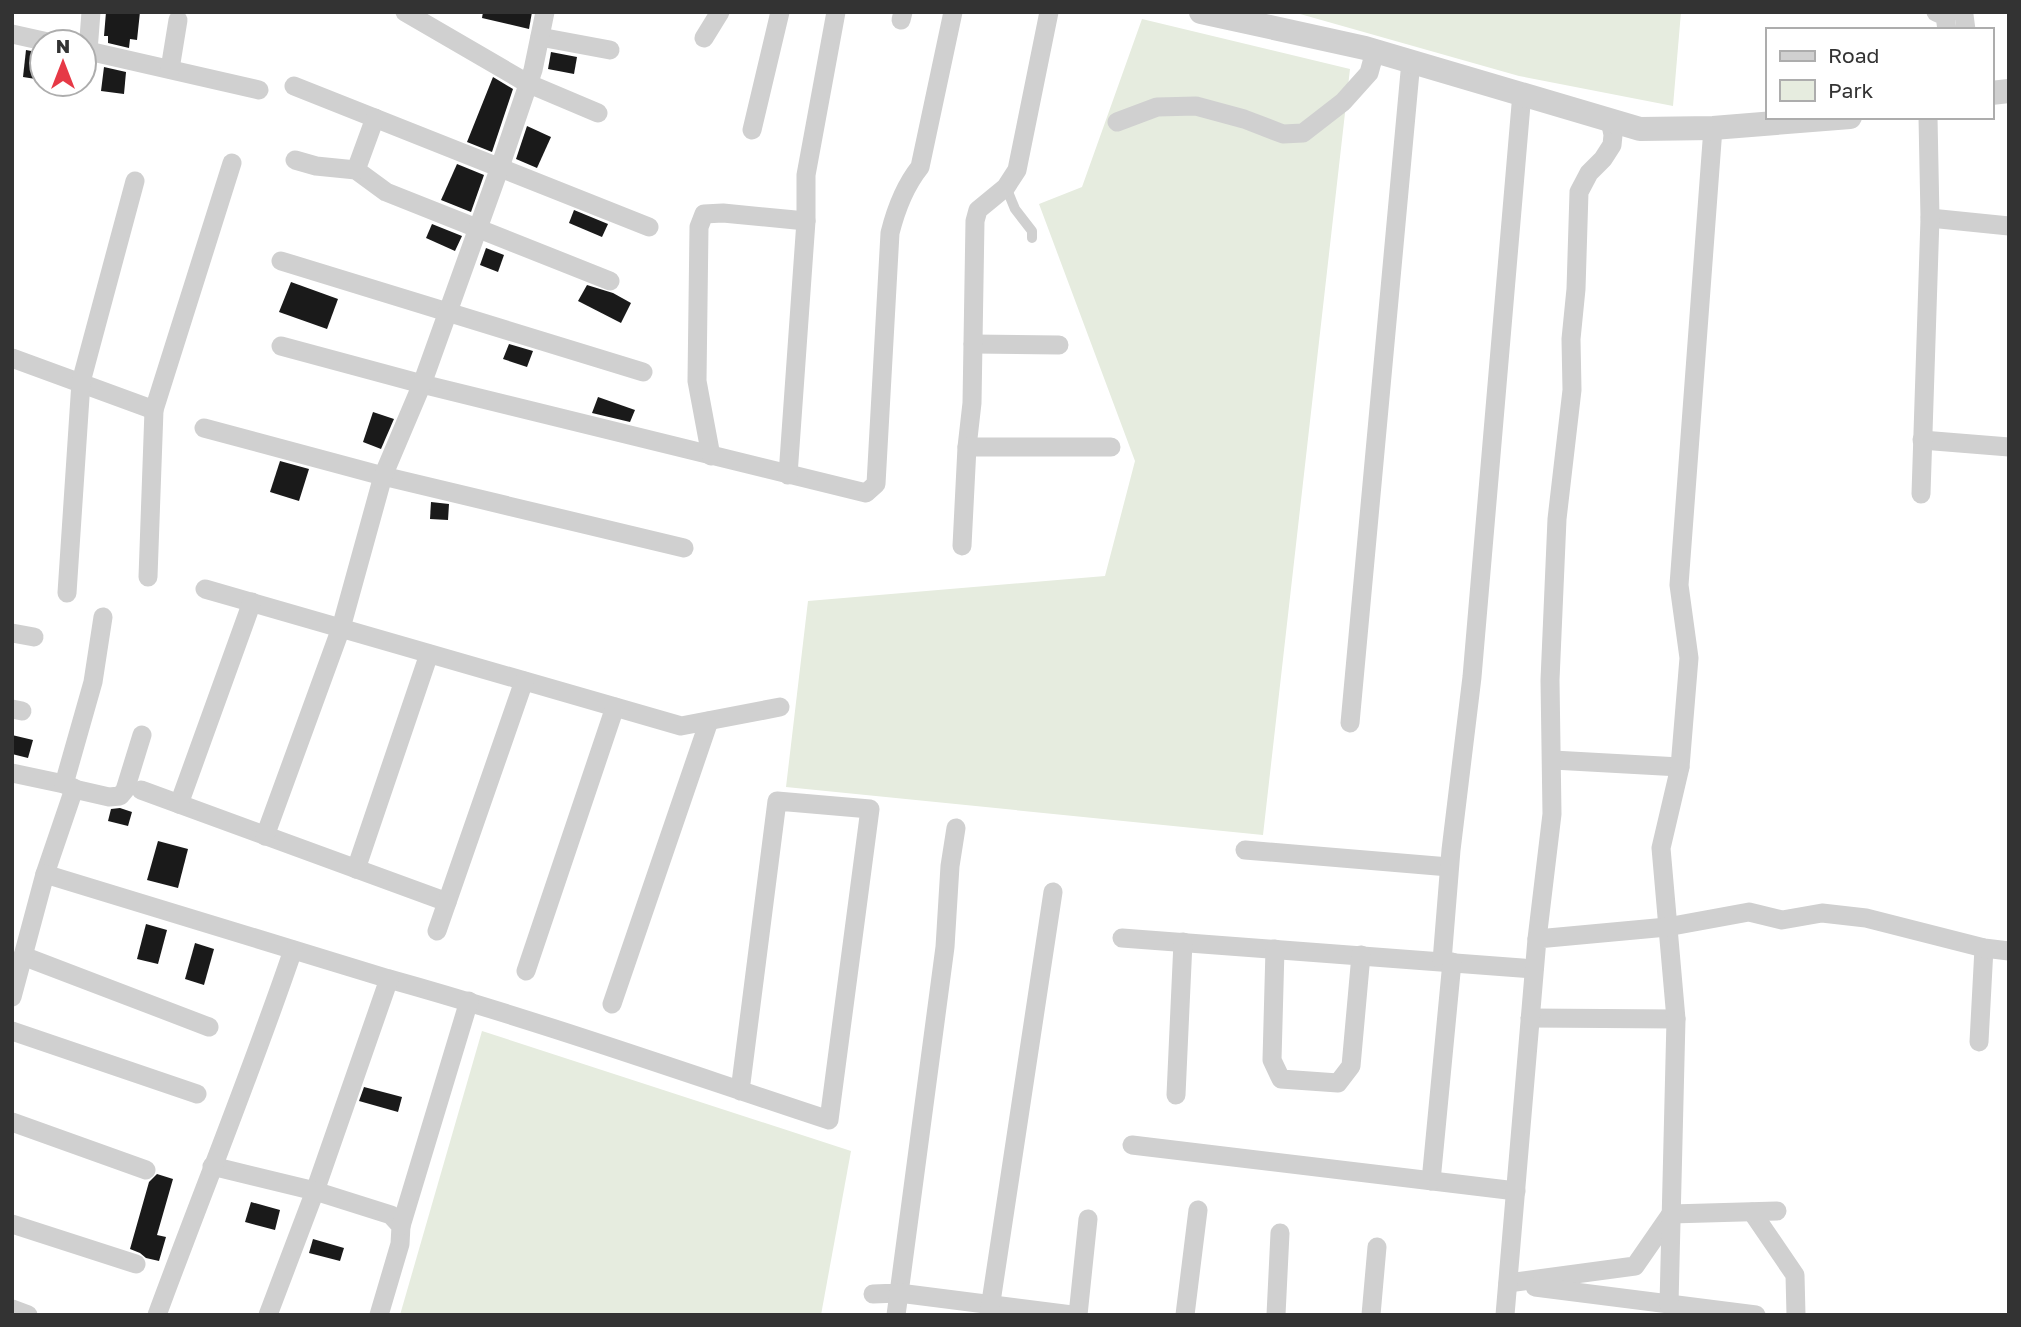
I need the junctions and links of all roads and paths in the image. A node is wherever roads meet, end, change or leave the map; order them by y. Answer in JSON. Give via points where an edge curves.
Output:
{"nodes":[{"id":1,"x":405,"y":12,"type":"edge"},
{"id":2,"x":545,"y":12,"type":"edge"},
{"id":3,"x":720,"y":12,"type":"edge"},
{"id":4,"x":780,"y":12,"type":"edge"},
{"id":5,"x":836,"y":12,"type":"edge"},
{"id":6,"x":953,"y":12,"type":"edge"},
{"id":7,"x":1049,"y":12,"type":"edge"},
{"id":8,"x":1201,"y":12,"type":"edge"},
{"id":9,"x":1936,"y":12,"type":"edge"},
{"id":10,"x":1959,"y":12,"type":"edge"},
{"id":11,"x":178,"y":20,"type":"dead end"},
{"id":12,"x":1947,"y":28,"type":"edge"},
{"id":13,"x":1966,"y":28,"type":"edge"},
{"id":14,"x":540,"y":37,"type":"junction"},
{"id":15,"x":704,"y":38,"type":"dead end"},
{"id":16,"x":610,"y":50,"type":"dead end"},
{"id":17,"x":1375,"y":51,"type":"junction"},
{"id":18,"x":98,"y":53,"type":"edge"},
{"id":19,"x":1411,"y":61,"type":"junction"},
{"id":20,"x":170,"y":69,"type":"junction"},
{"id":21,"x":527,"y":83,"type":"junction"},
{"id":22,"x":294,"y":86,"type":"dead end"},
{"id":23,"x":259,"y":90,"type":"dead end"},
{"id":24,"x":1522,"y":93,"type":"junction"},
{"id":25,"x":598,"y":113,"type":"dead end"},
{"id":26,"x":375,"y":118,"type":"junction"},
{"id":27,"x":1825,"y":119,"type":"edge"},
{"id":28,"x":1928,"y":119,"type":"edge"},
{"id":29,"x":1610,"y":120,"type":"junction"},
{"id":30,"x":1117,"y":122,"type":"dead end"},
{"id":31,"x":1713,"y":128,"type":"junction"},
{"id":32,"x":752,"y":130,"type":"dead end"},
{"id":33,"x":295,"y":160,"type":"dead end"},
{"id":34,"x":232,"y":163,"type":"dead end"},
{"id":35,"x":500,"y":167,"type":"junction"},
{"id":36,"x":356,"y":170,"type":"junction"},
{"id":37,"x":135,"y":181,"type":"dead end"},
{"id":38,"x":1006,"y":187,"type":"junction"},
{"id":39,"x":1930,"y":218,"type":"junction"},
{"id":40,"x":806,"y":221,"type":"junction"},
{"id":41,"x":2009,"y":226,"type":"edge"},
{"id":42,"x":649,"y":228,"type":"dead end"},
{"id":43,"x":479,"y":230,"type":"junction"},
{"id":44,"x":1032,"y":238,"type":"dead end"},
{"id":45,"x":281,"y":261,"type":"dead end"},
{"id":46,"x":610,"y":281,"type":"dead end"},
{"id":47,"x":449,"y":312,"type":"junction"},
{"id":48,"x":973,"y":344,"type":"junction"},
{"id":49,"x":1059,"y":345,"type":"dead end"},
{"id":50,"x":281,"y":346,"type":"dead end"},
{"id":51,"x":12,"y":358,"type":"edge"},
{"id":52,"x":643,"y":372,"type":"dead end"},
{"id":53,"x":81,"y":382,"type":"junction"},
{"id":54,"x":422,"y":384,"type":"junction"},
{"id":55,"x":154,"y":410,"type":"junction"},
{"id":56,"x":204,"y":428,"type":"dead end"},
{"id":57,"x":1922,"y":440,"type":"junction"},
{"id":58,"x":967,"y":447,"type":"junction"},
{"id":59,"x":1111,"y":447,"type":"dead end"},
{"id":60,"x":2009,"y":447,"type":"edge"},
{"id":61,"x":711,"y":456,"type":"junction"},
{"id":62,"x":788,"y":475,"type":"junction"},
{"id":63,"x":383,"y":476,"type":"junction"},
{"id":64,"x":1921,"y":494,"type":"dead end"},
{"id":65,"x":962,"y":546,"type":"dead end"},
{"id":66,"x":684,"y":548,"type":"dead end"},
{"id":67,"x":148,"y":577,"type":"dead end"},
{"id":68,"x":205,"y":589,"type":"dead end"},
{"id":69,"x":67,"y":593,"type":"dead end"},
{"id":70,"x":252,"y":602,"type":"junction"},
{"id":71,"x":103,"y":617,"type":"dead end"},
{"id":72,"x":341,"y":628,"type":"junction"},
{"id":73,"x":12,"y":633,"type":"edge"},
{"id":74,"x":34,"y":637,"type":"dead end"},
{"id":75,"x":429,"y":654,"type":"junction"},
{"id":76,"x":524,"y":681,"type":"junction"},
{"id":77,"x":615,"y":707,"type":"junction"},
{"id":78,"x":780,"y":707,"type":"dead end"},
{"id":79,"x":709,"y":721,"type":"junction"},
{"id":80,"x":1350,"y":723,"type":"dead end"},
{"id":81,"x":142,"y":735,"type":"dead end"},
{"id":82,"x":1553,"y":760,"type":"junction"},
{"id":83,"x":1680,"y":767,"type":"junction"},
{"id":84,"x":12,"y":773,"type":"edge"},
{"id":85,"x":69,"y":786,"type":"junction"},
{"id":86,"x":141,"y":790,"type":"dead end"},
{"id":87,"x":179,"y":804,"type":"junction"},
{"id":88,"x":956,"y":828,"type":"dead end"},
{"id":89,"x":265,"y":836,"type":"junction"},
{"id":90,"x":1245,"y":850,"type":"dead end"},
{"id":91,"x":1449,"y":867,"type":"junction"},
{"id":92,"x":356,"y":869,"type":"junction"},
{"id":93,"x":45,"y":874,"type":"junction"},
{"id":94,"x":1053,"y":892,"type":"dead end"},
{"id":95,"x":447,"y":902,"type":"junction"},
{"id":96,"x":1667,"y":927,"type":"junction"},
{"id":97,"x":438,"y":931,"type":"dead end"},
{"id":98,"x":1122,"y":938,"type":"dead end"},
{"id":99,"x":1537,"y":939,"type":"junction"},
{"id":100,"x":1183,"y":942,"type":"junction"},
{"id":101,"x":1984,"y":948,"type":"junction"},
{"id":102,"x":1275,"y":949,"type":"junction"},
{"id":103,"x":293,"y":950,"type":"junction"},
{"id":104,"x":2009,"y":951,"type":"edge"},
{"id":105,"x":1361,"y":955,"type":"junction"},
{"id":106,"x":23,"y":956,"type":"junction"},
{"id":107,"x":1447,"y":961,"type":"junction"},
{"id":108,"x":1535,"y":969,"type":"junction"},
{"id":109,"x":526,"y":971,"type":"dead end"},
{"id":110,"x":389,"y":979,"type":"junction"},
{"id":111,"x":12,"y":997,"type":"edge"},
{"id":112,"x":469,"y":1001,"type":"junction"},
{"id":113,"x":612,"y":1004,"type":"dead end"},
{"id":114,"x":1530,"y":1018,"type":"junction"},
{"id":115,"x":1676,"y":1019,"type":"junction"},
{"id":116,"x":209,"y":1027,"type":"dead end"},
{"id":117,"x":12,"y":1031,"type":"edge"},
{"id":118,"x":1979,"y":1042,"type":"dead end"},
{"id":119,"x":740,"y":1091,"type":"junction"},
{"id":120,"x":197,"y":1094,"type":"dead end"},
{"id":121,"x":1176,"y":1095,"type":"dead end"},
{"id":122,"x":12,"y":1122,"type":"edge"},
{"id":123,"x":1132,"y":1145,"type":"dead end"},
{"id":124,"x":212,"y":1166,"type":"junction"},
{"id":125,"x":146,"y":1170,"type":"dead end"},
{"id":126,"x":1431,"y":1181,"type":"junction"},
{"id":127,"x":315,"y":1191,"type":"junction"},
{"id":128,"x":1516,"y":1191,"type":"junction"},
{"id":129,"x":1198,"y":1210,"type":"dead end"},
{"id":130,"x":1777,"y":1211,"type":"dead end"},
{"id":131,"x":1752,"y":1212,"type":"junction"},
{"id":132,"x":1671,"y":1214,"type":"junction"},
{"id":133,"x":1088,"y":1219,"type":"dead end"},
{"id":134,"x":12,"y":1224,"type":"edge"},
{"id":135,"x":401,"y":1226,"type":"junction"},
{"id":136,"x":1280,"y":1233,"type":"dead end"},
{"id":137,"x":1377,"y":1247,"type":"dead end"},
{"id":138,"x":136,"y":1264,"type":"dead end"},
{"id":139,"x":1508,"y":1283,"type":"junction"},
{"id":140,"x":899,"y":1293,"type":"junction"},
{"id":141,"x":873,"y":1294,"type":"dead end"},
{"id":142,"x":1668,"y":1304,"type":"junction"},
{"id":143,"x":12,"y":1309,"type":"edge"},
{"id":144,"x":989,"y":1310,"type":"edge"},
{"id":145,"x":28,"y":1315,"type":"edge"},
{"id":146,"x":157,"y":1315,"type":"edge"},
{"id":147,"x":268,"y":1315,"type":"edge"},
{"id":148,"x":379,"y":1315,"type":"edge"},
{"id":149,"x":897,"y":1315,"type":"edge"},
{"id":150,"x":1072,"y":1315,"type":"edge"},
{"id":151,"x":1078,"y":1315,"type":"edge"},
{"id":152,"x":1185,"y":1315,"type":"edge"},
{"id":153,"x":1276,"y":1315,"type":"edge"},
{"id":154,"x":1371,"y":1315,"type":"edge"},
{"id":155,"x":1505,"y":1315,"type":"edge"},
{"id":156,"x":1756,"y":1315,"type":"edge"},
{"id":157,"x":1796,"y":1315,"type":"edge"}],
"edges":[{"from":1,"to":21,"type":"street"},
{"from":2,"to":14,"type":"street"},
{"from":3,"to":15,"type":"street"},
{"from":4,"to":32,"type":"street"},
{"from":5,"to":40,"type":"street","via":[[808,153]]},
{"from":6,"to":62,"type":"street","via":[[920,167],[900,199],[890,233],[876,484],[866,493]]},
{"from":7,"to":38,"type":"street","via":[[1017,170]]},
{"from":8,"to":17,"type":"street"},
{"from":9,"to":12,"type":"street","via":[[1945,16]]},
{"from":10,"to":13,"type":"street","via":[[1965,15]]},
{"from":11,"to":20,"type":"street"},
{"from":14,"to":16,"type":"street"},
{"from":14,"to":21,"type":"street"},
{"from":17,"to":19,"type":"street"},
{"from":17,"to":30,"type":"street","via":[[1369,73],[1343,102],[1303,134],[1283,134],[1196,106],[1157,107]]},
{"from":18,"to":20,"type":"street"},
{"from":19,"to":24,"type":"street"},
{"from":19,"to":80,"type":"street"},
{"from":20,"to":23,"type":"street"},
{"from":21,"to":25,"type":"street"},
{"from":21,"to":35,"type":"street"},
{"from":22,"to":26,"type":"street"},
{"from":24,"to":29,"type":"street"},
{"from":24,"to":91,"type":"street","via":[[1472,677]]},
{"from":26,"to":35,"type":"street"},
{"from":26,"to":36,"type":"street"},
{"from":27,"to":31,"type":"street"},
{"from":28,"to":39,"type":"street"},
{"from":29,"to":31,"type":"street","via":[[1640,129]]},
{"from":29,"to":82,"type":"street","via":[[1612,145],[1579,192],[1572,390],[1557,519],[1550,680]]},
{"from":31,"to":83,"type":"street","via":[[1679,585],[1689,658]]},
{"from":33,"to":36,"type":"street"},
{"from":34,"to":55,"type":"street"},
{"from":35,"to":42,"type":"street"},
{"from":35,"to":43,"type":"street"},
{"from":36,"to":43,"type":"street","via":[[386,192]]},
{"from":37,"to":53,"type":"street"},
{"from":38,"to":44,"type":"lane"},
{"from":38,"to":48,"type":"street","via":[[978,210],[975,221]]},
{"from":39,"to":41,"type":"street"},
{"from":39,"to":57,"type":"street"},
{"from":40,"to":61,"type":"street","via":[[704,214],[699,227],[697,381]]},
{"from":40,"to":62,"type":"street"},
{"from":43,"to":46,"type":"street"},
{"from":43,"to":47,"type":"street"},
{"from":45,"to":47,"type":"street"},
{"from":47,"to":52,"type":"street"},
{"from":47,"to":54,"type":"street"},
{"from":48,"to":49,"type":"street"},
{"from":48,"to":58,"type":"street"},
{"from":50,"to":54,"type":"street"},
{"from":51,"to":53,"type":"street"},
{"from":53,"to":55,"type":"street"},
{"from":53,"to":69,"type":"street"},
{"from":54,"to":61,"type":"street"},
{"from":54,"to":63,"type":"street"},
{"from":55,"to":67,"type":"street"},
{"from":56,"to":63,"type":"street"},
{"from":57,"to":60,"type":"street"},
{"from":57,"to":64,"type":"street"},
{"from":58,"to":59,"type":"street"},
{"from":58,"to":65,"type":"street"},
{"from":61,"to":62,"type":"street"},
{"from":63,"to":66,"type":"street"},
{"from":63,"to":72,"type":"street"},
{"from":68,"to":70,"type":"street"},
{"from":70,"to":72,"type":"street"},
{"from":70,"to":87,"type":"street"},
{"from":71,"to":85,"type":"street"},
{"from":72,"to":75,"type":"street"},
{"from":72,"to":89,"type":"street"},
{"from":73,"to":74,"type":"street"},
{"from":75,"to":76,"type":"street"},
{"from":75,"to":92,"type":"street"},
{"from":76,"to":77,"type":"street"},
{"from":76,"to":95,"type":"street"},
{"from":77,"to":79,"type":"street","via":[[681,726]]},
{"from":77,"to":109,"type":"street"},
{"from":78,"to":79,"type":"street"},
{"from":79,"to":113,"type":"street"},
{"from":81,"to":85,"type":"street","via":[[120,796]]},
{"from":82,"to":83,"type":"street"},
{"from":82,"to":99,"type":"street","via":[[1551,824]]},
{"from":83,"to":96,"type":"street","via":[[1661,848]]},
{"from":84,"to":85,"type":"street"},
{"from":85,"to":93,"type":"street"},
{"from":86,"to":87,"type":"street"},
{"from":87,"to":89,"type":"street"},
{"from":88,"to":140,"type":"street","via":[[945,947]]},
{"from":89,"to":92,"type":"street"},
{"from":90,"to":91,"type":"street"},
{"from":91,"to":107,"type":"street"},
{"from":92,"to":95,"type":"street"},
{"from":93,"to":103,"type":"street"},
{"from":93,"to":106,"type":"street"},
{"from":94,"to":144,"type":"street"},
{"from":95,"to":97,"type":"street"},
{"from":96,"to":99,"type":"street"},
{"from":96,"to":101,"type":"street","via":[[1749,912],[1782,920],[1822,913],[1866,918]]},
{"from":96,"to":115,"type":"street"},
{"from":98,"to":100,"type":"street"},
{"from":99,"to":108,"type":"street"},
{"from":100,"to":102,"type":"street"},
{"from":100,"to":121,"type":"street"},
{"from":101,"to":104,"type":"street"},
{"from":101,"to":118,"type":"street"},
{"from":102,"to":105,"type":"street"},
{"from":102,"to":105,"type":"street","via":[[1272,1060],[1281,1079],[1338,1083],[1351,1066]]},
{"from":103,"to":110,"type":"street"},
{"from":103,"to":124,"type":"street"},
{"from":105,"to":107,"type":"street"},
{"from":106,"to":111,"type":"street"},
{"from":106,"to":116,"type":"street"},
{"from":107,"to":108,"type":"street"},
{"from":107,"to":126,"type":"street"},
{"from":108,"to":114,"type":"street"},
{"from":110,"to":112,"type":"street"},
{"from":110,"to":127,"type":"street"},
{"from":112,"to":119,"type":"street"},
{"from":112,"to":135,"type":"street"},
{"from":114,"to":115,"type":"street"},
{"from":114,"to":128,"type":"street"},
{"from":115,"to":132,"type":"street"},
{"from":117,"to":120,"type":"street"},
{"from":119,"to":119,"type":"street","via":[[829,1120],[870,809],[777,801]]},
{"from":122,"to":125,"type":"street"},
{"from":123,"to":126,"type":"street"},
{"from":124,"to":127,"type":"street"},
{"from":124,"to":146,"type":"street"},
{"from":126,"to":128,"type":"street"},
{"from":127,"to":135,"type":"street","via":[[391,1215]]},
{"from":127,"to":147,"type":"street"},
{"from":128,"to":139,"type":"street"},
{"from":129,"to":152,"type":"street"},
{"from":130,"to":131,"type":"street"},
{"from":131,"to":132,"type":"street"},
{"from":131,"to":157,"type":"street","via":[[1795,1275]]},
{"from":132,"to":139,"type":"street","via":[[1636,1266]]},
{"from":132,"to":142,"type":"street"},
{"from":133,"to":151,"type":"street"},
{"from":134,"to":138,"type":"street"},
{"from":135,"to":148,"type":"street"},
{"from":136,"to":153,"type":"street"},
{"from":137,"to":154,"type":"street"},
{"from":139,"to":142,"type":"street"},
{"from":139,"to":155,"type":"street"},
{"from":140,"to":141,"type":"street"},
{"from":140,"to":144,"type":"street"},
{"from":140,"to":149,"type":"street"},
{"from":142,"to":156,"type":"street"},
{"from":143,"to":145,"type":"street"},
{"from":144,"to":150,"type":"street"}]}
